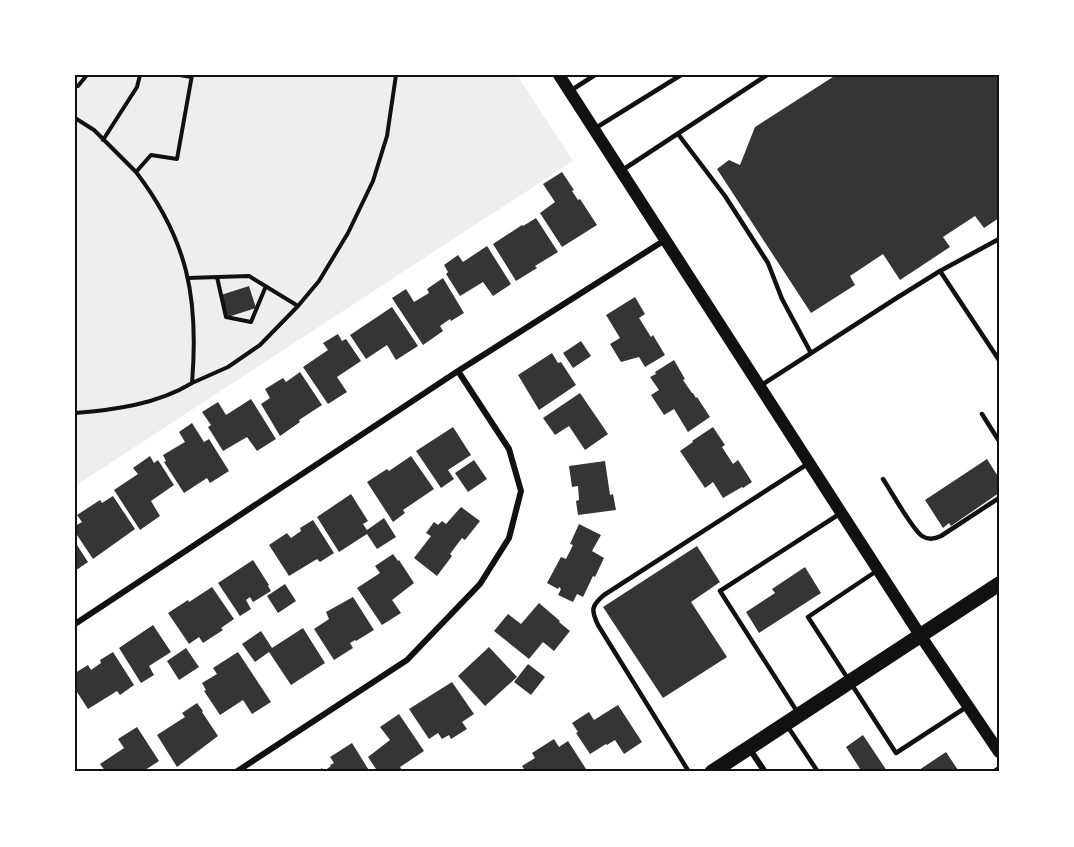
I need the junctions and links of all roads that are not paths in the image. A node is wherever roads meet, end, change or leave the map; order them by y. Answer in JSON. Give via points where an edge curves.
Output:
{"nodes":[{"id":1,"x":559,"y":75,"type":"edge"},
{"id":2,"x":595,"y":75,"type":"edge"},
{"id":3,"x":681,"y":75,"type":"edge"},
{"id":4,"x":767,"y":75,"type":"edge"},
{"id":5,"x":570,"y":91,"type":"junction"},
{"id":6,"x":594,"y":129,"type":"junction"},
{"id":7,"x":678,"y":134,"type":"junction"},
{"id":8,"x":621,"y":171,"type":"junction"},
{"id":9,"x":999,"y":239,"type":"edge"},
{"id":10,"x":665,"y":240,"type":"junction"},
{"id":11,"x":940,"y":271,"type":"junction"},
{"id":12,"x":811,"y":353,"type":"junction"},
{"id":13,"x":999,"y":360,"type":"edge"},
{"id":14,"x":458,"y":371,"type":"junction"},
{"id":15,"x":760,"y":386,"type":"junction"},
{"id":16,"x":982,"y":414,"type":"dead end"},
{"id":17,"x":999,"y":441,"type":"edge"},
{"id":18,"x":809,"y":463,"type":"junction"},
{"id":19,"x":883,"y":479,"type":"dead end"},
{"id":20,"x":999,"y":498,"type":"edge"},
{"id":21,"x":841,"y":513,"type":"junction"},
{"id":22,"x":878,"y":570,"type":"junction"},
{"id":23,"x":999,"y":584,"type":"edge"},
{"id":24,"x":75,"y":624,"type":"edge"},
{"id":25,"x":920,"y":635,"type":"junction"},
{"id":26,"x":849,"y":682,"type":"junction"},
{"id":27,"x":968,"y":706,"type":"junction"},
{"id":28,"x":799,"y":715,"type":"junction"},
{"id":29,"x":786,"y":724,"type":"junction"},
{"id":30,"x":749,"y":747,"type":"junction"},
{"id":31,"x":999,"y":752,"type":"edge"},
{"id":32,"x":999,"y":768,"type":"edge"},
{"id":33,"x":236,"y":772,"type":"edge"},
{"id":34,"x":689,"y":772,"type":"edge"},
{"id":35,"x":712,"y":772,"type":"edge"},
{"id":36,"x":765,"y":772,"type":"edge"},
{"id":37,"x":818,"y":772,"type":"edge"},
{"id":38,"x":993,"y":772,"type":"edge"}],
"edges":[{"from":1,"to":5,"type":"main road"},
{"from":2,"to":5,"type":"lane"},
{"from":3,"to":6,"type":"lane"},
{"from":4,"to":7,"type":"lane"},
{"from":5,"to":6,"type":"main road"},
{"from":6,"to":8,"type":"main road"},
{"from":7,"to":8,"type":"lane"},
{"from":7,"to":12,"type":"lane","via":[[725,196],[768,263]]},
{"from":8,"to":10,"type":"main road"},
{"from":9,"to":11,"type":"lane"},
{"from":10,"to":14,"type":"street"},
{"from":10,"to":15,"type":"main road"},
{"from":11,"to":12,"type":"lane"},
{"from":11,"to":13,"type":"lane"},
{"from":12,"to":15,"type":"lane"},
{"from":14,"to":24,"type":"street"},
{"from":14,"to":33,"type":"street","via":[[509,449],[521,491],[509,538],[480,584],[407,660]]},
{"from":15,"to":18,"type":"main road"},
{"from":16,"to":17,"type":"lane"},
{"from":18,"to":21,"type":"main road"},
{"from":18,"to":34,"type":"lane","via":[[595,603],[592,612],[598,625]]},
{"from":19,"to":20,"type":"lane","via":[[917,531],[926,538],[941,537]]},
{"from":21,"to":22,"type":"main road"},
{"from":21,"to":28,"type":"lane","via":[[720,591]]},
{"from":22,"to":25,"type":"main road"},
{"from":22,"to":26,"type":"lane","via":[[808,617]]},
{"from":23,"to":25,"type":"main road"},
{"from":25,"to":26,"type":"main road"},
{"from":25,"to":27,"type":"main road"},
{"from":26,"to":27,"type":"lane","via":[[896,753]]},
{"from":26,"to":28,"type":"main road"},
{"from":27,"to":31,"type":"main road"},
{"from":28,"to":29,"type":"main road"},
{"from":29,"to":30,"type":"main road"},
{"from":29,"to":37,"type":"lane"},
{"from":30,"to":35,"type":"main road"},
{"from":30,"to":36,"type":"street"},
{"from":32,"to":38,"type":"lane"}]}
